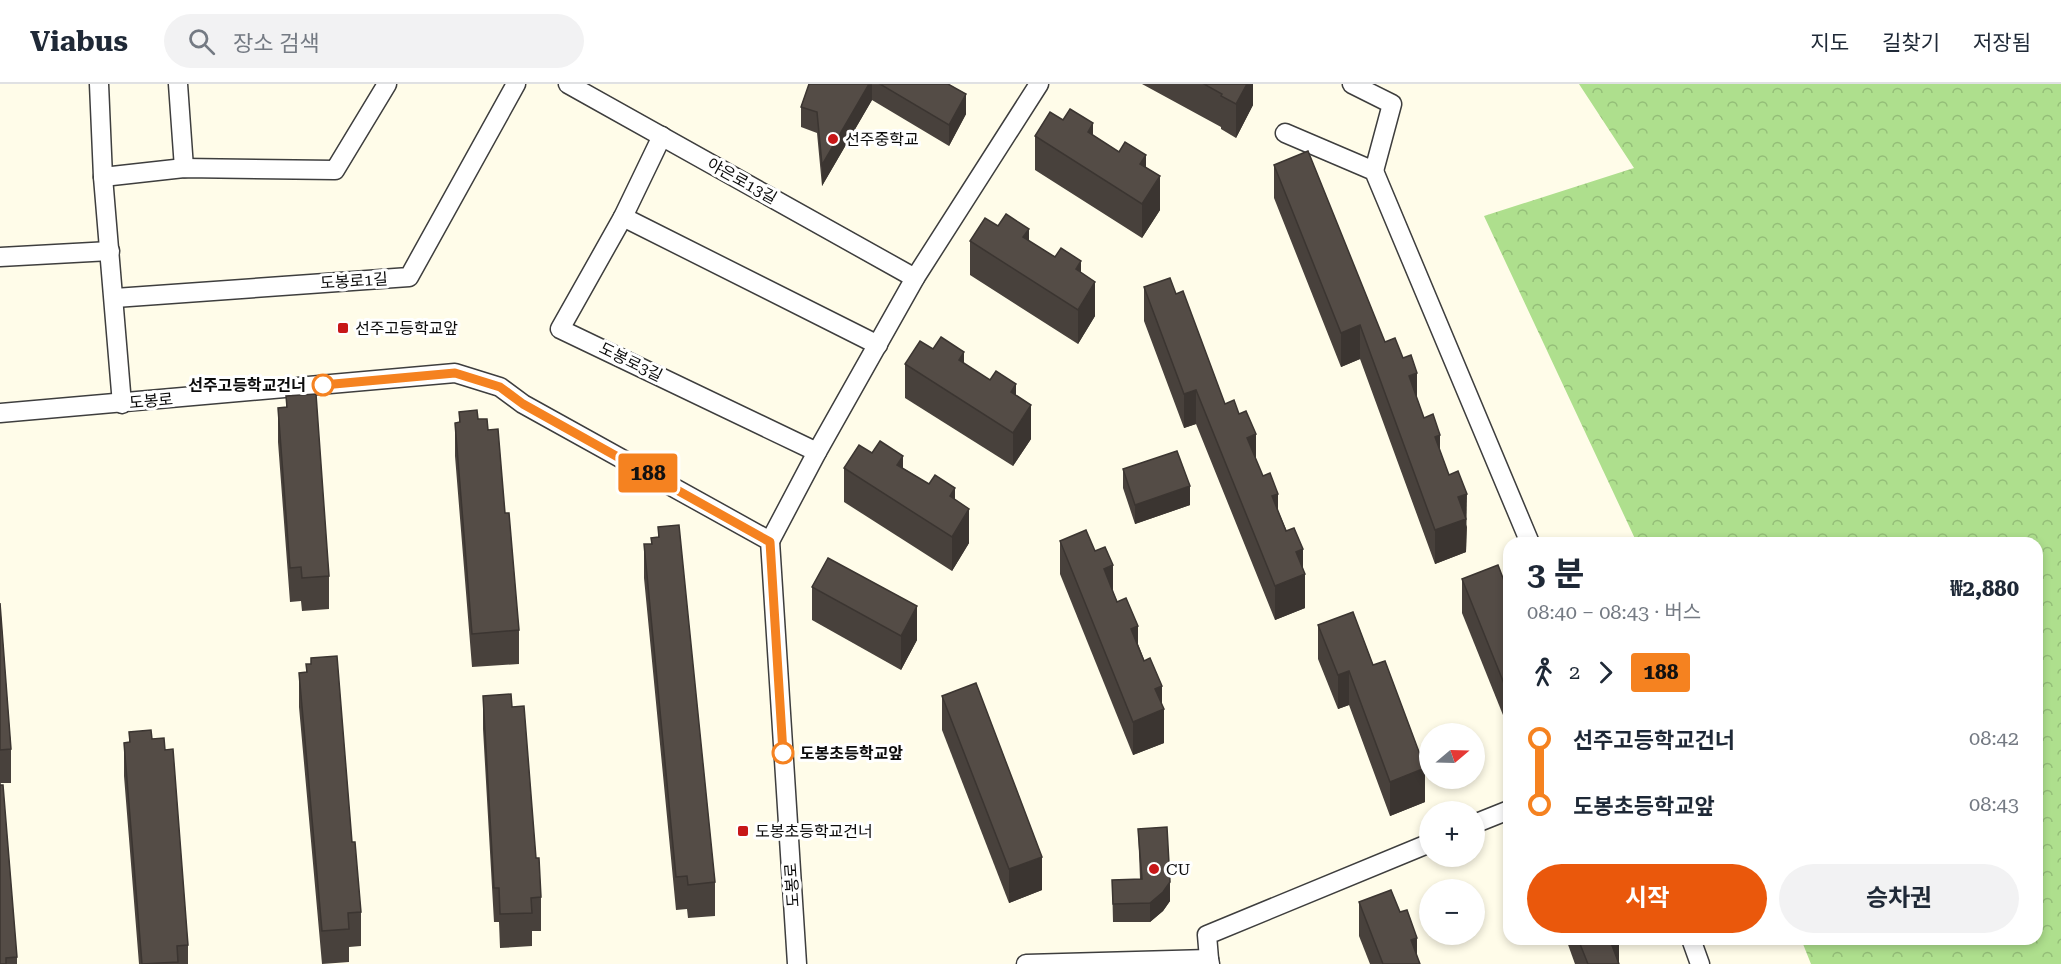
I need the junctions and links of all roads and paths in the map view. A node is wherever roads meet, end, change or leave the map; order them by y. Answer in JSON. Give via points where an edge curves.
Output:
{"nodes":[{"id":1,"x":99,"y":84,"type":"edge"},
{"id":2,"x":178,"y":84,"type":"edge"},
{"id":3,"x":516,"y":84,"type":"edge"},
{"id":4,"x":568,"y":84,"type":"edge"},
{"id":5,"x":1039,"y":84,"type":"edge"},
{"id":6,"x":1352,"y":84,"type":"edge"},
{"id":7,"x":380,"y":86,"type":"edge"},
{"id":8,"x":1285,"y":133,"type":"dead end"},
{"id":9,"x":662,"y":136,"type":"junction"},
{"id":10,"x":184,"y":168,"type":"junction"},
{"id":11,"x":1374,"y":171,"type":"junction"},
{"id":12,"x":103,"y":177,"type":"junction"},
{"id":13,"x":623,"y":217,"type":"junction"},
{"id":14,"x":110,"y":251,"type":"junction"},
{"id":15,"x":0,"y":257,"type":"edge"},
{"id":16,"x":915,"y":278,"type":"junction"},
{"id":17,"x":115,"y":298,"type":"junction"},
{"id":18,"x":878,"y":345,"type":"junction"},
{"id":19,"x":122,"y":404,"type":"junction"},
{"id":20,"x":0,"y":413,"type":"edge"},
{"id":21,"x":816,"y":452,"type":"junction"},
{"id":22,"x":1527,"y":537,"type":"edge"},
{"id":23,"x":770,"y":542,"type":"junction"},
{"id":24,"x":1503,"y":812,"type":"edge"},
{"id":25,"x":1485,"y":820,"type":"edge"},
{"id":26,"x":1419,"y":848,"type":"edge"},
{"id":27,"x":1693,"y":945,"type":"edge"},
{"id":28,"x":1209,"y":961,"type":"edge"},
{"id":29,"x":797,"y":964,"type":"edge"},
{"id":30,"x":1026,"y":964,"type":"edge"},
{"id":31,"x":1700,"y":964,"type":"edge"}],
"edges":[{"from":1,"to":12,"type":"street"},
{"from":2,"to":10,"type":"street"},
{"from":3,"to":17,"type":"street","name":"도봉로1길","via":[[409,277]]},
{"from":4,"to":9,"type":"street","name":"야은로13길"},
{"from":5,"to":16,"type":"street"},
{"from":6,"to":11,"type":"street","via":[[1392,104]]},
{"from":7,"to":10,"type":"street","via":[[335,170]]},
{"from":8,"to":11,"type":"street"},
{"from":9,"to":13,"type":"street","name":"도봉로3길"},
{"from":9,"to":16,"type":"street","name":"야은로13길"},
{"from":10,"to":12,"type":"street"},
{"from":11,"to":22,"type":"street"},
{"from":12,"to":14,"type":"street"},
{"from":13,"to":18,"type":"street"},
{"from":13,"to":21,"type":"street","name":"도봉로3길","via":[[560,328]]},
{"from":14,"to":15,"type":"street"},
{"from":14,"to":17,"type":"street"},
{"from":16,"to":18,"type":"street"},
{"from":17,"to":19,"type":"street"},
{"from":18,"to":21,"type":"street"},
{"from":19,"to":20,"type":"street","name":"도봉로"},
{"from":19,"to":23,"type":"street","name":"도봉로","via":[[455,373],[500,387],[523,404]]},
{"from":21,"to":23,"type":"street"},
{"from":23,"to":29,"type":"street","name":"도봉로"},
{"from":24,"to":25,"type":"street"},
{"from":26,"to":28,"type":"street","via":[[1207,935]]},
{"from":27,"to":31,"type":"street"},
{"from":28,"to":30,"type":"street"}]}
